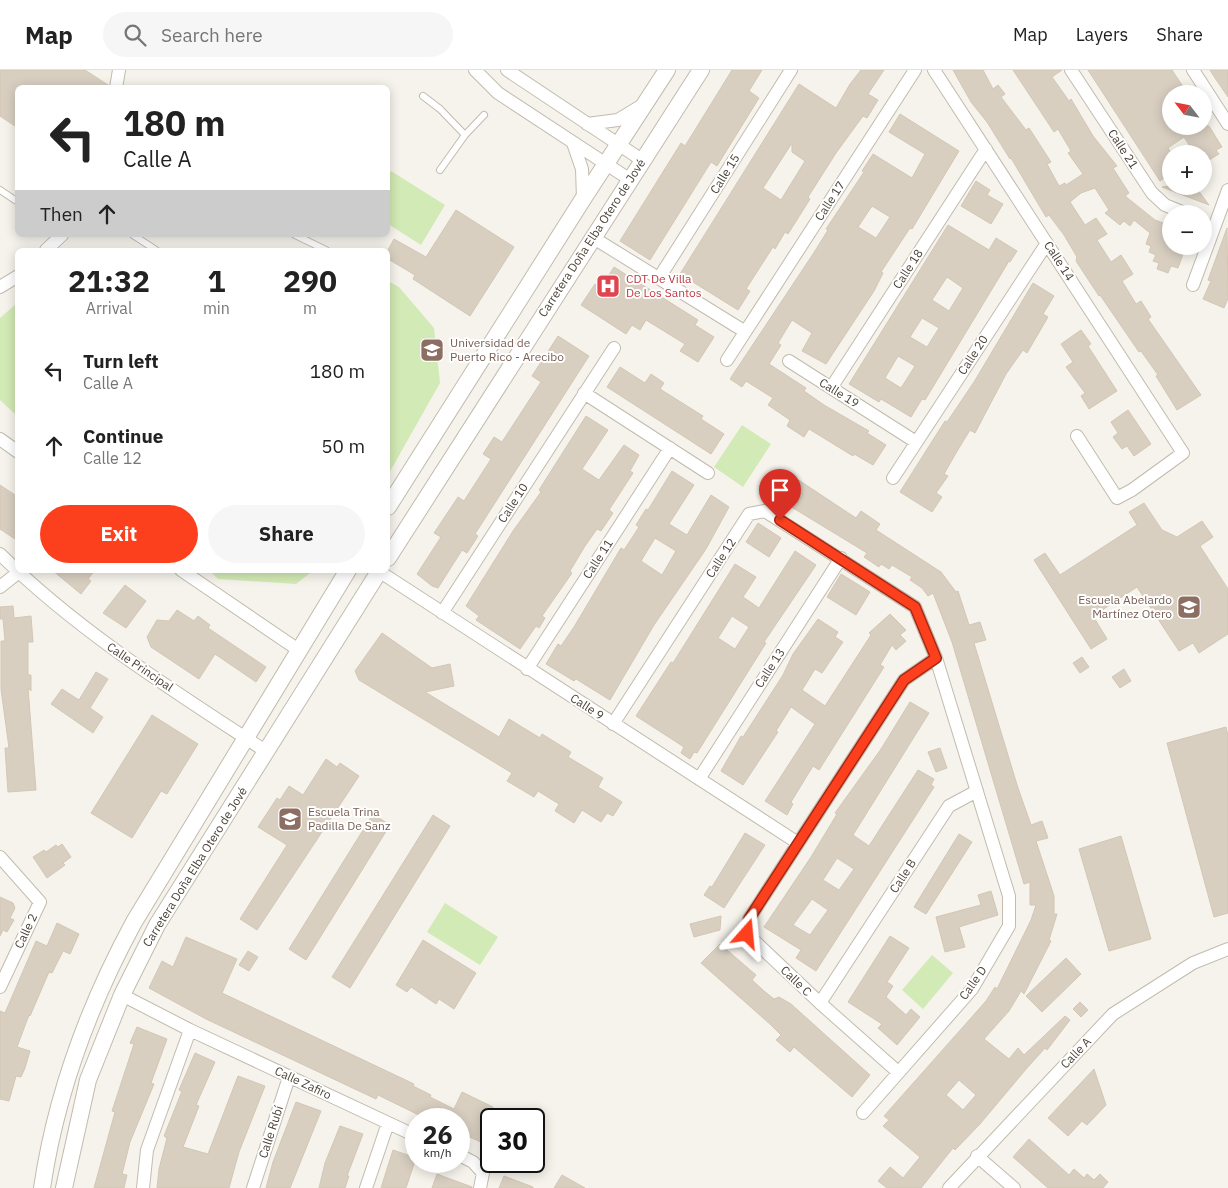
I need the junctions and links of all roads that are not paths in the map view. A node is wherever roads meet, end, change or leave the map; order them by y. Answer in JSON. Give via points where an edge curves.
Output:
{"nodes":[{"id":1,"x":118,"y":70,"type":"edge"},
{"id":2,"x":475,"y":70,"type":"edge"},
{"id":3,"x":507,"y":70,"type":"edge"},
{"id":4,"x":668,"y":70,"type":"edge"},
{"id":5,"x":700,"y":70,"type":"edge"},
{"id":6,"x":791,"y":70,"type":"edge"},
{"id":7,"x":915,"y":70,"type":"edge"},
{"id":8,"x":934,"y":70,"type":"edge"},
{"id":9,"x":1071,"y":70,"type":"edge"},
{"id":10,"x":1193,"y":70,"type":"edge"},
{"id":11,"x":116,"y":85,"type":"edge"},
{"id":12,"x":423,"y":96,"type":"dead end"},
{"id":13,"x":645,"y":103,"type":"junction"},
{"id":14,"x":484,"y":115,"type":"dead end"},
{"id":15,"x":587,"y":124,"type":"junction"},
{"id":16,"x":1228,"y":124,"type":"edge"},
{"id":17,"x":466,"y":136,"type":"junction"},
{"id":18,"x":574,"y":142,"type":"junction"},
{"id":19,"x":618,"y":144,"type":"junction"},
{"id":20,"x":986,"y":149,"type":"junction"},
{"id":21,"x":642,"y":160,"type":"junction"},
{"id":22,"x":606,"y":164,"type":"junction"},
{"id":23,"x":440,"y":170,"type":"dead end"},
{"id":24,"x":629,"y":179,"type":"junction"},
{"id":25,"x":0,"y":190,"type":"edge"},
{"id":26,"x":1228,"y":190,"type":"edge"},
{"id":27,"x":583,"y":199,"type":"junction"},
{"id":28,"x":15,"y":200,"type":"edge"},
{"id":29,"x":1165,"y":205,"type":"edge"},
{"id":30,"x":1212,"y":219,"type":"edge"},
{"id":31,"x":60,"y":237,"type":"edge"},
{"id":32,"x":136,"y":237,"type":"edge"},
{"id":33,"x":299,"y":237,"type":"edge"},
{"id":34,"x":592,"y":237,"type":"junction"},
{"id":35,"x":1047,"y":242,"type":"junction"},
{"id":36,"x":48,"y":248,"type":"edge"},
{"id":37,"x":153,"y":248,"type":"edge"},
{"id":38,"x":322,"y":248,"type":"edge"},
{"id":39,"x":1201,"y":255,"type":"edge"},
{"id":40,"x":15,"y":278,"type":"edge"},
{"id":41,"x":659,"y":278,"type":"junction"},
{"id":42,"x":1193,"y":285,"type":"dead end"},
{"id":43,"x":0,"y":287,"type":"edge"},
{"id":44,"x":744,"y":331,"type":"junction"},
{"id":45,"x":614,"y":348,"type":"dead end"},
{"id":46,"x":727,"y":360,"type":"dead end"},
{"id":47,"x":789,"y":361,"type":"dead end"},
{"id":48,"x":831,"y":388,"type":"junction"},
{"id":49,"x":584,"y":393,"type":"junction"},
{"id":50,"x":1077,"y":436,"type":"dead end"},
{"id":51,"x":0,"y":440,"type":"edge"},
{"id":52,"x":916,"y":442,"type":"junction"},
{"id":53,"x":670,"y":448,"type":"junction"},
{"id":54,"x":15,"y":450,"type":"edge"},
{"id":55,"x":708,"y":473,"type":"dead end"},
{"id":56,"x":893,"y":478,"type":"dead end"},
{"id":57,"x":390,"y":504,"type":"edge"},
{"id":58,"x":390,"y":553,"type":"edge"},
{"id":59,"x":0,"y":554,"type":"edge"},
{"id":60,"x":841,"y":558,"type":"junction"},
{"id":61,"x":15,"y":568,"type":"edge"},
{"id":62,"x":18,"y":573,"type":"edge"},
{"id":63,"x":20,"y":573,"type":"edge"},
{"id":64,"x":185,"y":573,"type":"edge"},
{"id":65,"x":346,"y":573,"type":"edge"},
{"id":66,"x":377,"y":573,"type":"edge"},
{"id":67,"x":389,"y":573,"type":"edge"},
{"id":68,"x":0,"y":587,"type":"edge"},
{"id":69,"x":442,"y":613,"type":"junction"},
{"id":70,"x":300,"y":651,"type":"junction"},
{"id":71,"x":936,"y":658,"type":"junction"},
{"id":72,"x":527,"y":669,"type":"junction"},
{"id":73,"x":310,"y":684,"type":"junction"},
{"id":74,"x":613,"y":724,"type":"junction"},
{"id":75,"x":247,"y":739,"type":"junction"},
{"id":76,"x":267,"y":752,"type":"junction"},
{"id":77,"x":699,"y":779,"type":"junction"},
{"id":78,"x":977,"y":791,"type":"junction"},
{"id":79,"x":798,"y":843,"type":"junction"},
{"id":80,"x":0,"y":857,"type":"edge"},
{"id":81,"x":1228,"y":949,"type":"edge"},
{"id":82,"x":0,"y":987,"type":"edge"},
{"id":83,"x":122,"y":995,"type":"junction"},
{"id":84,"x":820,"y":1003,"type":"junction"},
{"id":85,"x":190,"y":1030,"type":"junction"},
{"id":86,"x":898,"y":1072,"type":"junction"},
{"id":87,"x":289,"y":1077,"type":"junction"},
{"id":88,"x":863,"y":1114,"type":"dead end"},
{"id":89,"x":388,"y":1123,"type":"junction"},
{"id":90,"x":405,"y":1131,"type":"edge"},
{"id":91,"x":977,"y":1156,"type":"junction"},
{"id":92,"x":470,"y":1161,"type":"edge"},
{"id":93,"x":42,"y":1188,"type":"edge"},
{"id":94,"x":64,"y":1188,"type":"edge"},
{"id":95,"x":143,"y":1188,"type":"edge"},
{"id":96,"x":253,"y":1188,"type":"edge"},
{"id":97,"x":366,"y":1188,"type":"edge"},
{"id":98,"x":480,"y":1188,"type":"edge"},
{"id":99,"x":949,"y":1188,"type":"edge"},
{"id":100,"x":1014,"y":1188,"type":"edge"}],
"edges":[{"from":1,"to":11,"type":"street"},
{"from":2,"to":18,"type":"street","via":[[498,93]]},
{"from":3,"to":15,"type":"street"},
{"from":4,"to":13,"type":"street"},
{"from":5,"to":21,"type":"street","name":"Carretera Doña Elba Otero de Jové"},
{"from":6,"to":41,"type":"street","name":"Calle 15"},
{"from":7,"to":44,"type":"street","name":"Calle 17"},
{"from":8,"to":20,"type":"street","name":"Calle 14"},
{"from":9,"to":29,"type":"street","name":"Calle 21","via":[[1152,193]]},
{"from":10,"to":16,"type":"street"},
{"from":12,"to":17,"type":"lane"},
{"from":13,"to":15,"type":"street","via":[[618,120]]},
{"from":13,"to":19,"type":"street"},
{"from":14,"to":17,"type":"lane"},
{"from":15,"to":19,"type":"street"},
{"from":17,"to":23,"type":"lane"},
{"from":18,"to":22,"type":"street"},
{"from":18,"to":27,"type":"street","via":[[582,169]]},
{"from":19,"to":21,"type":"street"},
{"from":19,"to":22,"type":"street"},
{"from":20,"to":35,"type":"street","name":"Calle 14"},
{"from":20,"to":48,"type":"street","name":"Calle 18"},
{"from":21,"to":24,"type":"street","name":"Carretera Doña Elba Otero de Jové"},
{"from":22,"to":24,"type":"street"},
{"from":22,"to":27,"type":"street"},
{"from":24,"to":34,"type":"street","name":"Carretera Doña Elba Otero de Jové"},
{"from":25,"to":28,"type":"lane"},
{"from":26,"to":30,"type":"street"},
{"from":27,"to":57,"type":"street"},
{"from":31,"to":36,"type":"street"},
{"from":32,"to":37,"type":"lane"},
{"from":33,"to":38,"type":"lane"},
{"from":34,"to":41,"type":"street"},
{"from":34,"to":58,"type":"street","name":"Carretera Doña Elba Otero de Jové"},
{"from":35,"to":50,"type":"street","name":"Calle 14","via":[[1183,453],[1117,498]]},
{"from":35,"to":52,"type":"street","name":"Calle 20"},
{"from":39,"to":42,"type":"street"},
{"from":40,"to":43,"type":"street"},
{"from":41,"to":44,"type":"street"},
{"from":44,"to":46,"type":"street"},
{"from":45,"to":49,"type":"street","name":"Calle 10"},
{"from":47,"to":48,"type":"street","name":"Calle 19"},
{"from":48,"to":52,"type":"street","name":"Calle 19"},
{"from":49,"to":53,"type":"street"},
{"from":49,"to":69,"type":"street","name":"Calle 10"},
{"from":51,"to":54,"type":"street"},
{"from":52,"to":56,"type":"street","name":"Calle 20"},
{"from":53,"to":55,"type":"street"},
{"from":53,"to":72,"type":"street","name":"Calle 11"},
{"from":59,"to":61,"type":"street","name":"Calle Principal"},
{"from":60,"to":71,"type":"street","name":"Calle 12","via":[[915,607]]},
{"from":60,"to":74,"type":"street","name":"Calle 12","via":[[765,511],[749,514]]},
{"from":60,"to":77,"type":"street","name":"Calle 13"},
{"from":62,"to":68,"type":"street"},
{"from":63,"to":75,"type":"street","name":"Calle Principal","via":[[116,652]]},
{"from":64,"to":70,"type":"street"},
{"from":65,"to":70,"type":"street","name":"Carretera Doña Elba Otero de Jové"},
{"from":66,"to":73,"type":"street","name":"Carretera Doña Elba Otero de Jové"},
{"from":67,"to":69,"type":"street","name":"Calle 9"},
{"from":69,"to":72,"type":"street","name":"Calle 9"},
{"from":70,"to":73,"type":"street"},
{"from":70,"to":75,"type":"street","name":"Carretera Doña Elba Otero de Jové"},
{"from":71,"to":78,"type":"street"},
{"from":71,"to":79,"type":"street","name":"Calle C","via":[[904,680]]},
{"from":72,"to":74,"type":"street","name":"Calle 9"},
{"from":73,"to":76,"type":"street","name":"Carretera Doña Elba Otero de Jové"},
{"from":74,"to":77,"type":"street","name":"Calle 9"},
{"from":75,"to":76,"type":"street","name":"Calle Principal"},
{"from":75,"to":93,"type":"street","name":"Carretera Doña Elba Otero de Jové","via":[[110,966],[79,1040],[62,1096]]},
{"from":76,"to":83,"type":"street","name":"Carretera Doña Elba Otero de Jové","via":[[157,925]]},
{"from":77,"to":79,"type":"street","name":"Calle 9"},
{"from":78,"to":84,"type":"street","name":"Calle B","via":[[949,806]]},
{"from":78,"to":86,"type":"street","name":"Calle D","via":[[1009,896],[1009,926],[972,989]]},
{"from":79,"to":84,"type":"street","name":"Calle C","via":[[749,919],[747,934]]},
{"from":80,"to":82,"type":"street","name":"Calle 2","via":[[40,902]]},
{"from":81,"to":91,"type":"street","name":"Calle A","via":[[1193,964],[1114,1014]]},
{"from":83,"to":85,"type":"street","name":"Calle Zafiro"},
{"from":83,"to":94,"type":"street","name":"Carretera Doña Elba Otero de Jové","via":[[88,1080]]},
{"from":84,"to":86,"type":"street","name":"Calle C"},
{"from":85,"to":87,"type":"street","name":"Calle Zafiro"},
{"from":85,"to":95,"type":"street","via":[[147,1150]]},
{"from":86,"to":88,"type":"street","name":"Calle D"},
{"from":87,"to":89,"type":"street","name":"Calle Zafiro"},
{"from":87,"to":96,"type":"street","name":"Calle Rubí"},
{"from":89,"to":90,"type":"street","name":"Calle Zafiro"},
{"from":89,"to":97,"type":"street"},
{"from":91,"to":99,"type":"street","name":"Calle A"},
{"from":91,"to":100,"type":"street"},
{"from":92,"to":98,"type":"street","via":[[483,1173]]}]}
